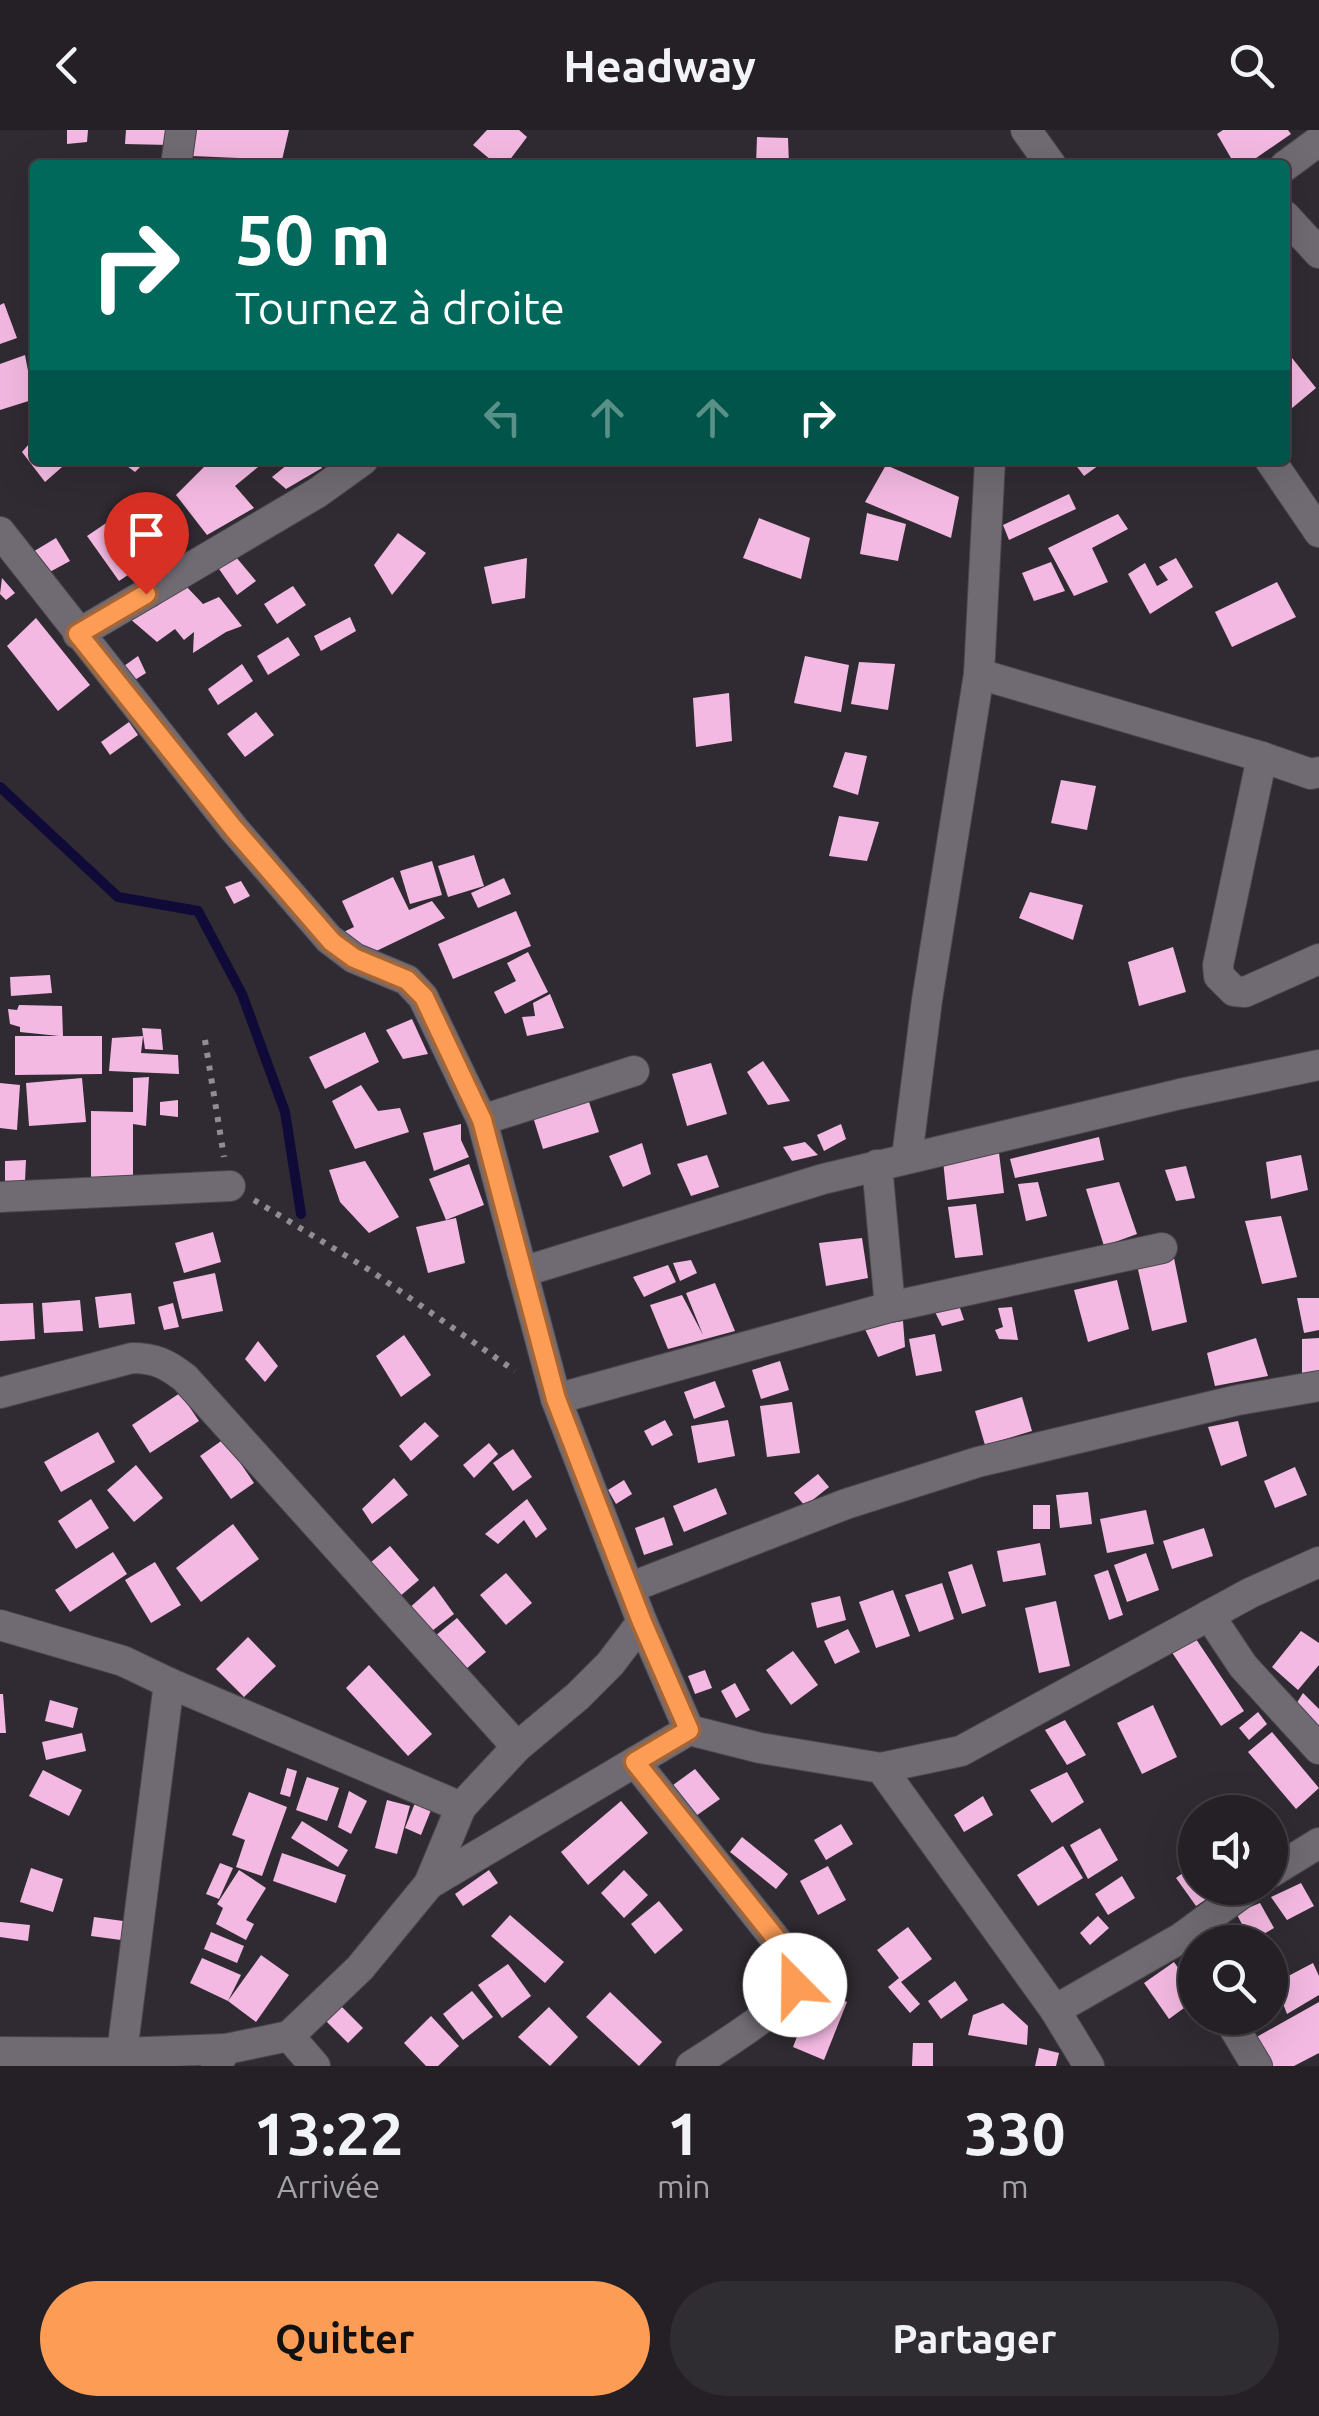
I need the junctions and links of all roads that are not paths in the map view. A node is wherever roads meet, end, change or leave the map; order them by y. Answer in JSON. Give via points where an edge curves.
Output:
{"nodes":[{"id":1,"x":181,"y":130,"type":"edge"},
{"id":2,"x":1026,"y":130,"type":"edge"},
{"id":3,"x":1319,"y":141,"type":"edge"},
{"id":4,"x":177,"y":160,"type":"edge"},
{"id":5,"x":1048,"y":160,"type":"edge"},
{"id":6,"x":1290,"y":162,"type":"edge"},
{"id":7,"x":1290,"y":221,"type":"edge"},
{"id":8,"x":1319,"y":252,"type":"edge"},
{"id":9,"x":356,"y":465,"type":"edge"},
{"id":10,"x":990,"y":465,"type":"edge"},
{"id":11,"x":1273,"y":465,"type":"edge"},
{"id":12,"x":0,"y":532,"type":"edge"},
{"id":13,"x":1319,"y":532,"type":"edge"},
{"id":14,"x":78,"y":634,"type":"junction"},
{"id":15,"x":978,"y":674,"type":"junction"},
{"id":16,"x":1262,"y":756,"type":"junction"},
{"id":17,"x":1319,"y":772,"type":"edge"},
{"id":18,"x":1319,"y":959,"type":"edge"},
{"id":19,"x":1319,"y":1065,"type":"edge"},
{"id":20,"x":634,"y":1071,"type":"dead end"},
{"id":21,"x":482,"y":1120,"type":"junction"},
{"id":22,"x":906,"y":1157,"type":"junction"},
{"id":23,"x":877,"y":1166,"type":"junction"},
{"id":24,"x":230,"y":1186,"type":"road end"},
{"id":25,"x":0,"y":1197,"type":"edge"},
{"id":26,"x":1162,"y":1248,"type":"dead end"},
{"id":27,"x":522,"y":1272,"type":"junction"},
{"id":28,"x":890,"y":1307,"type":"junction"},
{"id":29,"x":1319,"y":1386,"type":"edge"},
{"id":30,"x":0,"y":1393,"type":"edge"},
{"id":31,"x":556,"y":1399,"type":"junction"},
{"id":32,"x":1319,"y":1562,"type":"edge"},
{"id":33,"x":629,"y":1588,"type":"junction"},
{"id":34,"x":1209,"y":1615,"type":"junction"},
{"id":35,"x":642,"y":1622,"type":"junction"},
{"id":36,"x":0,"y":1625,"type":"edge"},
{"id":37,"x":169,"y":1683,"type":"junction"},
{"id":38,"x":689,"y":1730,"type":"junction"},
{"id":39,"x":517,"y":1747,"type":"junction"},
{"id":40,"x":1319,"y":1749,"type":"edge"},
{"id":41,"x":635,"y":1762,"type":"junction"},
{"id":42,"x":881,"y":1768,"type":"junction"},
{"id":43,"x":461,"y":1808,"type":"junction"},
{"id":44,"x":1319,"y":1843,"type":"edge"},
{"id":45,"x":1288,"y":1863,"type":"edge"},
{"id":46,"x":429,"y":1884,"type":"junction"},
{"id":47,"x":1232,"y":1905,"type":"edge"},
{"id":48,"x":1213,"y":1925,"type":"edge"},
{"id":49,"x":1178,"y":1955,"type":"edge"},
{"id":50,"x":1056,"y":2010,"type":"junction"},
{"id":51,"x":1238,"y":2035,"type":"edge"},
{"id":52,"x":290,"y":2036,"type":"junction"},
{"id":53,"x":0,"y":2052,"type":"edge"},
{"id":54,"x":122,"y":2053,"type":"junction"},
{"id":55,"x":221,"y":2058,"type":"edge"},
{"id":56,"x":315,"y":2066,"type":"edge"},
{"id":57,"x":691,"y":2066,"type":"edge"},
{"id":58,"x":1088,"y":2066,"type":"edge"},
{"id":59,"x":1257,"y":2066,"type":"edge"}],
"edges":[{"from":1,"to":4,"type":"street"},
{"from":2,"to":5,"type":"street"},
{"from":3,"to":6,"type":"street"},
{"from":7,"to":8,"type":"street"},
{"from":9,"to":14,"type":"street"},
{"from":10,"to":15,"type":"street"},
{"from":11,"to":13,"type":"street"},
{"from":12,"to":14,"type":"street"},
{"from":14,"to":21,"type":"street","via":[[332,942],[416,987]]},
{"from":15,"to":16,"type":"street"},
{"from":15,"to":22,"type":"street"},
{"from":16,"to":17,"type":"street"},
{"from":16,"to":18,"type":"street","via":[[1218,976],[1245,992]]},
{"from":19,"to":22,"type":"street"},
{"from":20,"to":21,"type":"street"},
{"from":21,"to":27,"type":"street"},
{"from":22,"to":23,"type":"street"},
{"from":23,"to":27,"type":"street"},
{"from":23,"to":28,"type":"street"},
{"from":24,"to":25,"type":"street"},
{"from":26,"to":28,"type":"street"},
{"from":27,"to":31,"type":"street"},
{"from":28,"to":31,"type":"street"},
{"from":29,"to":33,"type":"street","via":[[978,1462],[846,1504]]},
{"from":30,"to":39,"type":"street","via":[[132,1358],[167,1364]]},
{"from":31,"to":33,"type":"street"},
{"from":32,"to":34,"type":"street"},
{"from":33,"to":35,"type":"street"},
{"from":34,"to":40,"type":"street","via":[[1244,1666]]},
{"from":34,"to":42,"type":"street","via":[[961,1750]]},
{"from":35,"to":38,"type":"street"},
{"from":35,"to":39,"type":"street","via":[[588,1685]]},
{"from":36,"to":37,"type":"street","via":[[123,1661]]},
{"from":37,"to":43,"type":"street"},
{"from":37,"to":54,"type":"street"},
{"from":38,"to":41,"type":"street"},
{"from":38,"to":42,"type":"street"},
{"from":39,"to":43,"type":"street"},
{"from":41,"to":46,"type":"street"},
{"from":41,"to":57,"type":"street","via":[[794,1968],[795,1985],[784,2000]]},
{"from":42,"to":50,"type":"street"},
{"from":43,"to":46,"type":"street"},
{"from":44,"to":45,"type":"street"},
{"from":46,"to":52,"type":"street","via":[[379,1948]]},
{"from":47,"to":48,"type":"street"},
{"from":49,"to":50,"type":"street"},
{"from":50,"to":58,"type":"street"},
{"from":51,"to":59,"type":"street"},
{"from":52,"to":55,"type":"street"},
{"from":52,"to":56,"type":"street"},
{"from":53,"to":54,"type":"street"},
{"from":54,"to":55,"type":"street"}]}
